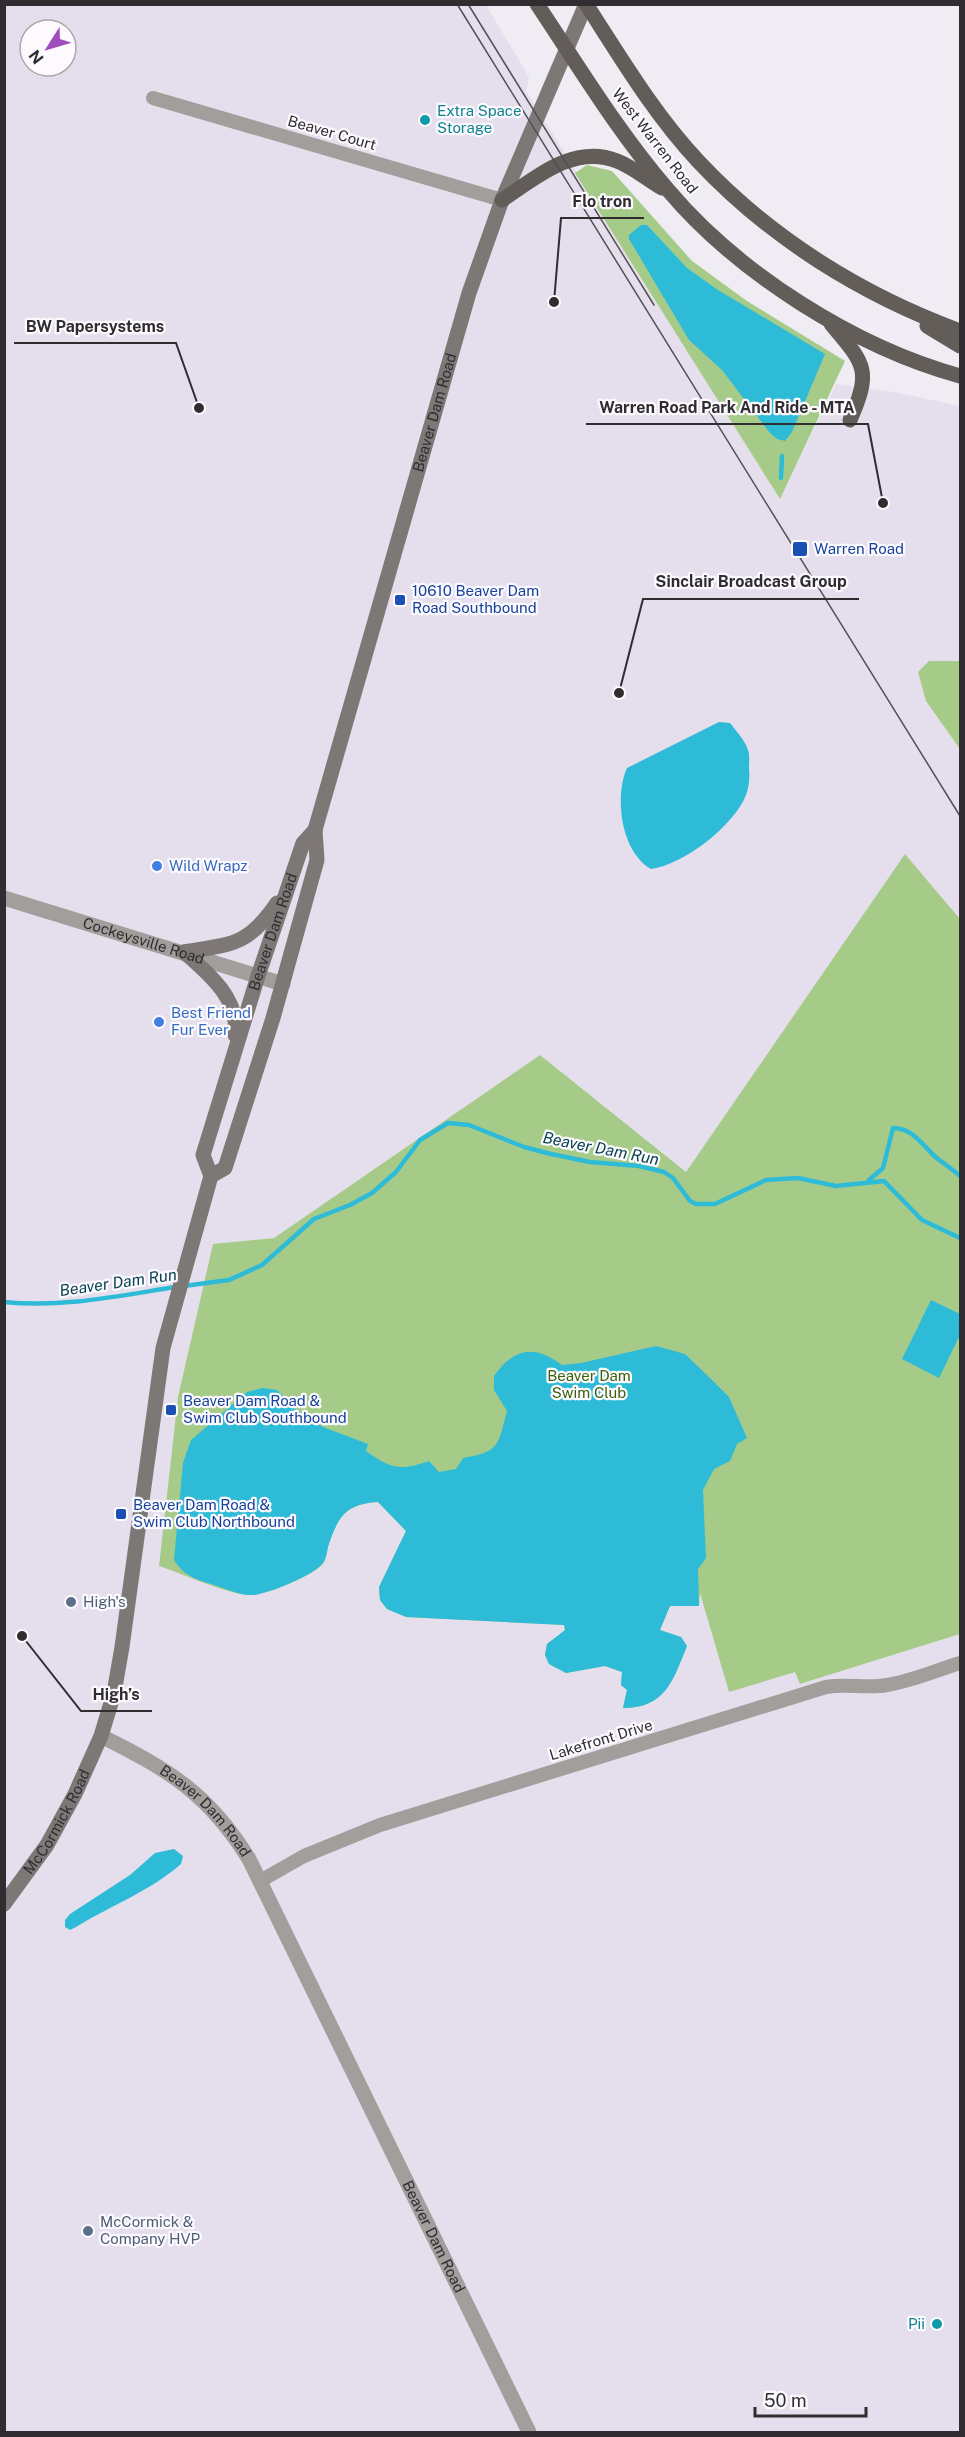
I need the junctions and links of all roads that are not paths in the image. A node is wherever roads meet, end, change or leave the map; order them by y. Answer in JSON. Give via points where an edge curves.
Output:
{"nodes":[{"id":1,"x":537,"y":4,"type":"edge"},
{"id":2,"x":586,"y":4,"type":"edge"},
{"id":3,"x":566,"y":48,"type":"junction"},
{"id":4,"x":153,"y":98,"type":"dead end"},
{"id":5,"x":669,"y":192,"type":"junction"},
{"id":6,"x":502,"y":200,"type":"junction"},
{"id":7,"x":877,"y":296,"type":"junction"},
{"id":8,"x":825,"y":317,"type":"junction"},
{"id":9,"x":960,"y":331,"type":"edge"},
{"id":10,"x":960,"y":346,"type":"edge"},
{"id":11,"x":960,"y":376,"type":"edge"},
{"id":12,"x":850,"y":420,"type":"dead end"},
{"id":13,"x":315,"y":830,"type":"junction"},
{"id":14,"x":289,"y":885,"type":"junction"},
{"id":15,"x":4,"y":898,"type":"edge"},
{"id":16,"x":184,"y":952,"type":"junction"},
{"id":17,"x":258,"y":976,"type":"junction"},
{"id":18,"x":283,"y":984,"type":"junction"},
{"id":19,"x":230,"y":1065,"type":"junction"},
{"id":20,"x":212,"y":1176,"type":"junction"},
{"id":21,"x":960,"y":1663,"type":"edge"},
{"id":22,"x":101,"y":1736,"type":"junction"},
{"id":23,"x":260,"y":1881,"type":"junction"},
{"id":24,"x":4,"y":1904,"type":"edge"},
{"id":25,"x":529,"y":2433,"type":"edge"}],
"edges":[{"from":1,"to":3,"type":"main road","name":"West Warren Road"},
{"from":2,"to":3,"type":"main road","name":"Beaver Dam Road"},
{"from":2,"to":7,"type":"main road","name":"West Warren Road","via":[[652,103],[705,168],[768,226]]},
{"from":3,"to":5,"type":"main road","name":"West Warren Road","via":[[627,140]]},
{"from":3,"to":6,"type":"main road","name":"Beaver Dam Road"},
{"from":4,"to":6,"type":"street","name":"Beaver Court"},
{"from":5,"to":6,"type":"main road","via":[[619,161],[599,156],[577,157]]},
{"from":5,"to":8,"type":"main road","name":"West Warren Road","via":[[742,260]]},
{"from":6,"to":13,"type":"main road","name":"Beaver Dam Road","via":[[469,293]]},
{"from":7,"to":9,"type":"main road","name":"West Warren Road"},
{"from":7,"to":10,"type":"main road"},
{"from":8,"to":11,"type":"main road","name":"West Warren Road","via":[[902,355]]},
{"from":8,"to":12,"type":"main road","via":[[855,353],[863,375]]},
{"from":13,"to":14,"type":"main road","name":"Beaver Dam Road","via":[[303,843]]},
{"from":13,"to":18,"type":"main road","name":"Beaver Dam Road","via":[[317,860]]},
{"from":14,"to":16,"type":"main road","via":[[262,926],[250,934],[232,943]]},
{"from":14,"to":17,"type":"main road","name":"Beaver Dam Road"},
{"from":15,"to":16,"type":"street","name":"Cockeysville Road"},
{"from":16,"to":17,"type":"street","name":"Cockeysville Road"},
{"from":16,"to":19,"type":"main road","via":[[218,984],[231,1008],[236,1022]]},
{"from":17,"to":18,"type":"street","name":"Cockeysville Road"},
{"from":17,"to":19,"type":"main road","name":"Beaver Dam Road"},
{"from":18,"to":20,"type":"main road","name":"Beaver Dam Road","via":[[225,1168]]},
{"from":19,"to":20,"type":"main road","name":"Beaver Dam Road","via":[[203,1155]]},
{"from":20,"to":22,"type":"main road","name":"Beaver Dam Road","via":[[170,1317],[155,1397],[122,1647]]},
{"from":21,"to":23,"type":"street","name":"Lakefront Drive","via":[[888,1685],[826,1687],[380,1825],[304,1856]]},
{"from":22,"to":23,"type":"street","name":"Beaver Dam Road","via":[[168,1771],[205,1800],[236,1838]]},
{"from":22,"to":24,"type":"main road","name":"McCormick Road","via":[[57,1828]]},
{"from":23,"to":25,"type":"street","name":"Beaver Dam Road"}]}
